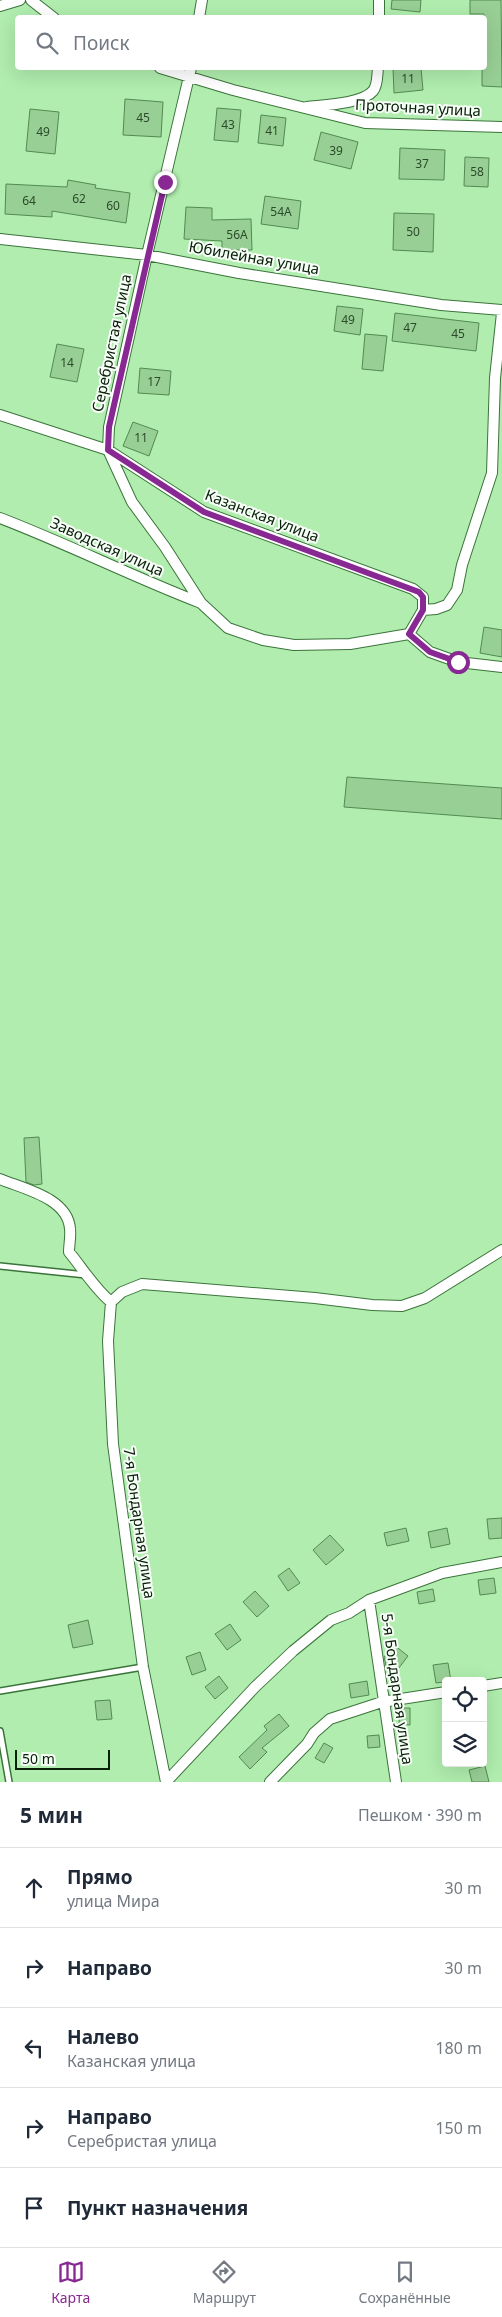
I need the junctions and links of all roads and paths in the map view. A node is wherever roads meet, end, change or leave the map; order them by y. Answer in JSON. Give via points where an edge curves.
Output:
{"nodes":[{"id":1,"x":20,"y":0,"type":"edge"},
{"id":2,"x":31,"y":0,"type":"edge"},
{"id":3,"x":202,"y":0,"type":"edge"},
{"id":4,"x":379,"y":0,"type":"edge"},
{"id":5,"x":0,"y":6,"type":"edge"},
{"id":6,"x":50,"y":15,"type":"edge"},
{"id":7,"x":200,"y":15,"type":"edge"},
{"id":8,"x":379,"y":15,"type":"edge"},
{"id":9,"x":176,"y":70,"type":"edge"},
{"id":10,"x":378,"y":70,"type":"edge"},
{"id":11,"x":191,"y":72,"type":"edge"},
{"id":12,"x":301,"y":108,"type":"junction"},
{"id":13,"x":502,"y":128,"type":"edge"},
{"id":14,"x":0,"y":239,"type":"edge"},
{"id":15,"x":147,"y":254,"type":"junction"},
{"id":16,"x":502,"y":312,"type":"edge"},
{"id":17,"x":0,"y":415,"type":"edge"},
{"id":18,"x":108,"y":450,"type":"junction"},
{"id":19,"x":0,"y":518,"type":"edge"},
{"id":20,"x":201,"y":603,"type":"junction"},
{"id":21,"x":423,"y":610,"type":"junction"},
{"id":22,"x":409,"y":634,"type":"junction"},
{"id":23,"x":502,"y":667,"type":"edge"},
{"id":24,"x":0,"y":1179,"type":"edge"},
{"id":25,"x":502,"y":1250,"type":"edge"},
{"id":26,"x":0,"y":1266,"type":"edge"},
{"id":27,"x":89,"y":1275,"type":"junction"},
{"id":28,"x":111,"y":1302,"type":"junction"},
{"id":29,"x":502,"y":1562,"type":"edge"},
{"id":30,"x":369,"y":1600,"type":"junction"},
{"id":31,"x":143,"y":1667,"type":"junction"},
{"id":32,"x":502,"y":1684,"type":"edge"},
{"id":33,"x":487,"y":1686,"type":"edge"},
{"id":34,"x":0,"y":1691,"type":"edge"},
{"id":35,"x":442,"y":1693,"type":"edge"},
{"id":36,"x":382,"y":1702,"type":"junction"},
{"id":37,"x":0,"y":1731,"type":"edge"},
{"id":38,"x":9,"y":1782,"type":"edge"},
{"id":39,"x":166,"y":1782,"type":"edge"},
{"id":40,"x":270,"y":1782,"type":"edge"},
{"id":41,"x":396,"y":1782,"type":"edge"}],
"edges":[{"from":1,"to":5,"type":"street"},
{"from":2,"to":6,"type":"street"},
{"from":3,"to":7,"type":"street"},
{"from":4,"to":8,"type":"street"},
{"from":9,"to":11,"type":"street","name":"Проточная улица"},
{"from":10,"to":12,"type":"street","via":[[376,85],[364,97]]},
{"from":11,"to":12,"type":"street","name":"Проточная улица"},
{"from":11,"to":15,"type":"street","name":"Серебристая улица"},
{"from":12,"to":13,"type":"street","name":"Проточная улица","via":[[365,124]]},
{"from":14,"to":15,"type":"street","name":"Юбилейная улица"},
{"from":15,"to":16,"type":"street","name":"Юбилейная улица","via":[[239,273]]},
{"from":15,"to":18,"type":"street","name":"Серебристая улица","via":[[109,427]]},
{"from":16,"to":21,"type":"street","via":[[495,378],[492,473],[457,590],[447,605],[436,610]]},
{"from":17,"to":18,"type":"street","name":"Казанская улица"},
{"from":18,"to":20,"type":"street","name":"Серебристая улица","via":[[132,502]]},
{"from":18,"to":21,"type":"street","name":"Казанская улица","via":[[204,512],[413,589],[423,597]]},
{"from":19,"to":20,"type":"street","name":"Заводская улица"},
{"from":20,"to":22,"type":"street","via":[[228,628],[270,642],[350,644]]},
{"from":21,"to":22,"type":"street"},
{"from":22,"to":23,"type":"street","via":[[430,652],[458,662]]},
{"from":24,"to":27,"type":"street","via":[[58,1205],[66,1214],[70,1228],[69,1252]]},
{"from":25,"to":28,"type":"street","via":[[425,1298],[402,1306],[142,1284],[122,1292]]},
{"from":26,"to":27,"type":"lane"},
{"from":27,"to":28,"type":"street","via":[[100,1294]]},
{"from":28,"to":31,"type":"street","name":"7-я Бондарная улица","via":[[108,1341],[113,1444]]},
{"from":29,"to":30,"type":"street","via":[[442,1573]]},
{"from":30,"to":36,"type":"street","name":"5-я Бондарная улица"},
{"from":30,"to":39,"type":"street","via":[[332,1620],[293,1651]]},
{"from":31,"to":34,"type":"lane"},
{"from":31,"to":39,"type":"street","name":"7-я Бондарная улица"},
{"from":32,"to":33,"type":"street"},
{"from":35,"to":36,"type":"street"},
{"from":36,"to":40,"type":"street","via":[[330,1719]]},
{"from":36,"to":41,"type":"street","name":"5-я Бондарная улица"},
{"from":37,"to":38,"type":"lane"}]}
